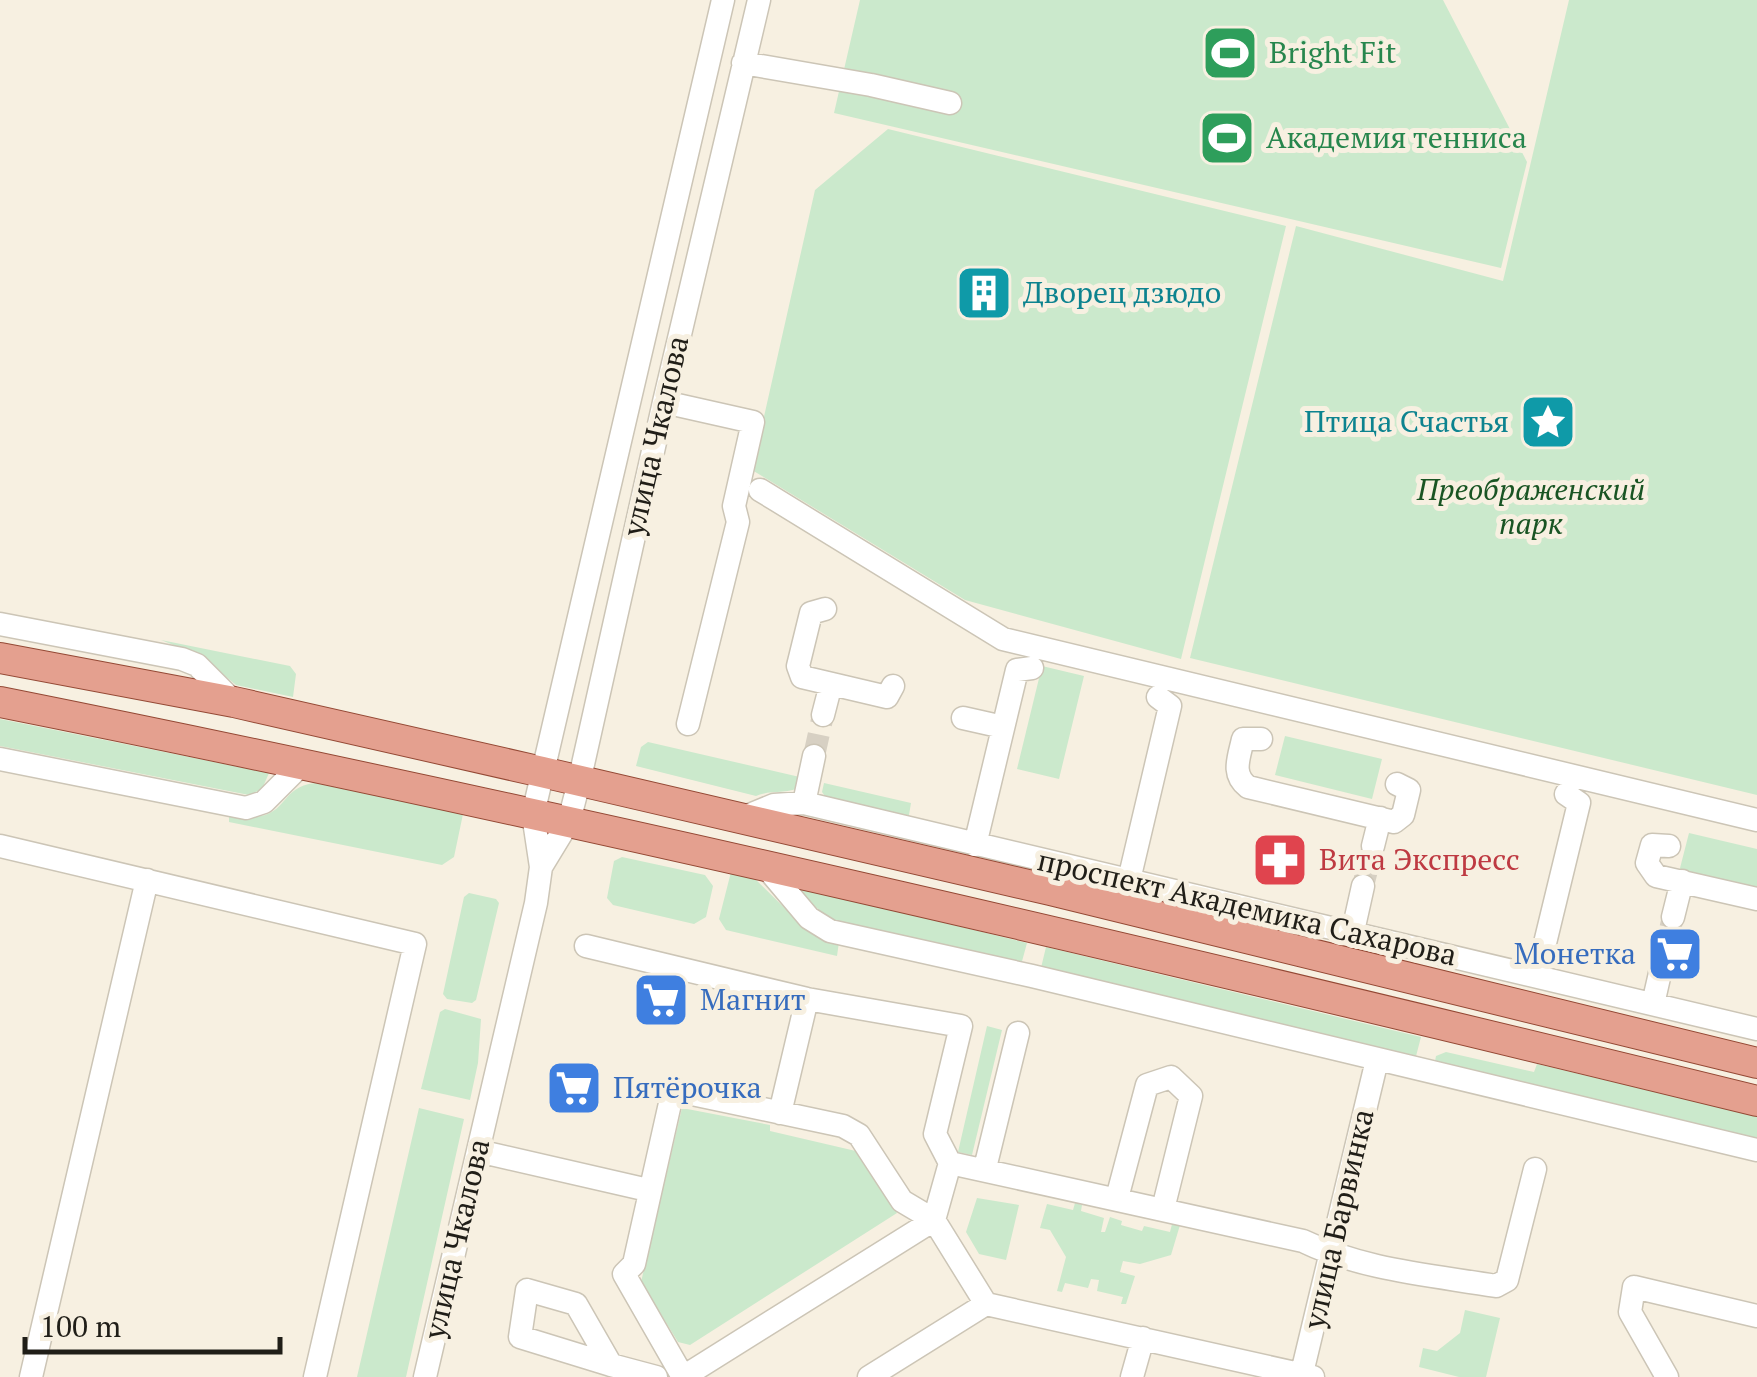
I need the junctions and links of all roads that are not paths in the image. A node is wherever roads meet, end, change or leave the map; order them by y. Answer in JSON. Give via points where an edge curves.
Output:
{"nodes":[{"id":1,"x":723,"y":0,"type":"edge"},
{"id":2,"x":760,"y":0,"type":"edge"},
{"id":3,"x":743,"y":62,"type":"junction"},
{"id":4,"x":950,"y":104,"type":"dead end"},
{"id":5,"x":664,"y":402,"type":"junction"},
{"id":6,"x":760,"y":490,"type":"dead end"},
{"id":7,"x":825,"y":609,"type":"dead end"},
{"id":8,"x":0,"y":624,"type":"edge"},
{"id":9,"x":0,"y":658,"type":"edge"},
{"id":10,"x":1032,"y":668,"type":"dead end"},
{"id":11,"x":831,"y":684,"type":"junction"},
{"id":12,"x":893,"y":686,"type":"dead end"},
{"id":13,"x":1158,"y":697,"type":"dead end"},
{"id":14,"x":0,"y":702,"type":"edge"},
{"id":15,"x":234,"y":702,"type":"junction"},
{"id":16,"x":823,"y":714,"type":"tunnel mouth"},
{"id":17,"x":963,"y":718,"type":"dead end"},
{"id":18,"x":688,"y":724,"type":"dead end"},
{"id":19,"x":1003,"y":727,"type":"junction"},
{"id":20,"x":1261,"y":740,"type":"dead end"},
{"id":21,"x":814,"y":756,"type":"tunnel mouth"},
{"id":22,"x":0,"y":759,"type":"edge"},
{"id":23,"x":303,"y":762,"type":"junction"},
{"id":24,"x":542,"y":772,"type":"junction"},
{"id":25,"x":579,"y":782,"type":"junction"},
{"id":26,"x":1397,"y":784,"type":"dead end"},
{"id":27,"x":1566,"y":794,"type":"dead end"},
{"id":28,"x":804,"y":803,"type":"junction"},
{"id":29,"x":533,"y":814,"type":"junction"},
{"id":30,"x":1380,"y":818,"type":"junction"},
{"id":31,"x":569,"y":820,"type":"junction"},
{"id":32,"x":738,"y":820,"type":"junction"},
{"id":33,"x":1757,"y":820,"type":"edge"},
{"id":34,"x":975,"y":844,"type":"junction"},
{"id":35,"x":0,"y":846,"type":"edge"},
{"id":36,"x":1373,"y":846,"type":"tunnel mouth"},
{"id":37,"x":1669,"y":846,"type":"dead end"},
{"id":38,"x":541,"y":867,"type":"junction"},
{"id":39,"x":766,"y":867,"type":"junction"},
{"id":40,"x":147,"y":880,"type":"junction"},
{"id":41,"x":1129,"y":880,"type":"junction"},
{"id":42,"x":1682,"y":881,"type":"junction"},
{"id":43,"x":1364,"y":886,"type":"tunnel mouth"},
{"id":44,"x":1757,"y":899,"type":"edge"},
{"id":45,"x":1673,"y":917,"type":"tunnel mouth"},
{"id":46,"x":1353,"y":931,"type":"junction"},
{"id":47,"x":586,"y":946,"type":"dead end"},
{"id":48,"x":1663,"y":960,"type":"tunnel mouth"},
{"id":49,"x":1537,"y":976,"type":"junction"},
{"id":50,"x":807,"y":998,"type":"junction"},
{"id":51,"x":1653,"y":1004,"type":"junction"},
{"id":52,"x":1757,"y":1029,"type":"edge"},
{"id":53,"x":1018,"y":1034,"type":"dead end"},
{"id":54,"x":1377,"y":1060,"type":"junction"},
{"id":55,"x":1757,"y":1063,"type":"edge"},
{"id":56,"x":1757,"y":1100,"type":"edge"},
{"id":57,"x":780,"y":1113,"type":"junction"},
{"id":58,"x":1757,"y":1150,"type":"edge"},
{"id":59,"x":478,"y":1151,"type":"junction"},
{"id":60,"x":950,"y":1163,"type":"junction"},
{"id":61,"x":985,"y":1168,"type":"junction"},
{"id":62,"x":1535,"y":1169,"type":"dead end"},
{"id":63,"x":648,"y":1190,"type":"junction"},
{"id":64,"x":1117,"y":1198,"type":"junction"},
{"id":65,"x":1163,"y":1209,"type":"junction"},
{"id":66,"x":934,"y":1220,"type":"junction"},
{"id":67,"x":1331,"y":1254,"type":"junction"},
{"id":68,"x":986,"y":1304,"type":"junction"},
{"id":69,"x":1757,"y":1316,"type":"edge"},
{"id":70,"x":1143,"y":1338,"type":"junction"},
{"id":71,"x":611,"y":1365,"type":"dead end"},
{"id":72,"x":1305,"y":1376,"type":"edge"},
{"id":73,"x":31,"y":1377,"type":"edge"},
{"id":74,"x":314,"y":1377,"type":"edge"},
{"id":75,"x":425,"y":1377,"type":"edge"},
{"id":76,"x":656,"y":1377,"type":"edge"},
{"id":77,"x":683,"y":1377,"type":"edge"},
{"id":78,"x":869,"y":1377,"type":"edge"},
{"id":79,"x":1132,"y":1377,"type":"edge"},
{"id":80,"x":1667,"y":1377,"type":"edge"}],
"edges":[{"from":1,"to":24,"type":"street","name":"улица Чкалова"},
{"from":2,"to":3,"type":"street","name":"улица Чкалова"},
{"from":3,"to":4,"type":"street"},
{"from":3,"to":5,"type":"street","name":"улица Чкалова"},
{"from":5,"to":18,"type":"street","via":[[753,422],[734,506],[738,522]]},
{"from":5,"to":25,"type":"street","name":"улица Чкалова"},
{"from":6,"to":33,"type":"street","via":[[1003,639]]},
{"from":7,"to":11,"type":"street","via":[[811,613],[798,666],[802,677]]},
{"from":8,"to":15,"type":"street","via":[[182,659]]},
{"from":9,"to":15,"type":"main road","name":"проспект Академика Сахарова"},
{"from":10,"to":19,"type":"street","via":[[1017,670]]},
{"from":11,"to":12,"type":"street","via":[[887,697]]},
{"from":11,"to":16,"type":"street"},
{"from":13,"to":41,"type":"street","via":[[1170,706]]},
{"from":14,"to":23,"type":"main road"},
{"from":15,"to":24,"type":"main road","name":"проспект Академика Сахарова"},
{"from":17,"to":19,"type":"street"},
{"from":19,"to":34,"type":"street"},
{"from":20,"to":30,"type":"street","via":[[1244,739],[1236,770],[1248,787]]},
{"from":21,"to":28,"type":"street"},
{"from":22,"to":23,"type":"street","via":[[246,808],[264,802]]},
{"from":23,"to":29,"type":"main road"},
{"from":24,"to":25,"type":"main road","name":"проспект Академика Сахарова"},
{"from":24,"to":29,"type":"street","name":"улица Чкалова"},
{"from":25,"to":31,"type":"street","name":"улица Чкалова"},
{"from":25,"to":32,"type":"main road","name":"проспект Академика Сахарова"},
{"from":26,"to":30,"type":"street","via":[[1409,790],[1403,815],[1394,822]]},
{"from":27,"to":49,"type":"street","via":[[1578,804],[1570,860]]},
{"from":28,"to":32,"type":"street","name":"проспект Академика Сахарова","via":[[774,805]]},
{"from":28,"to":34,"type":"street","name":"проспект Академика Сахарова"},
{"from":29,"to":31,"type":"main road"},
{"from":29,"to":38,"type":"street","name":"улица Чкалова"},
{"from":30,"to":36,"type":"street"},
{"from":31,"to":38,"type":"street","name":"улица Чкалова"},
{"from":31,"to":39,"type":"main road"},
{"from":32,"to":55,"type":"main road","name":"проспект Академика Сахарова"},
{"from":34,"to":41,"type":"street","name":"проспект Академика Сахарова"},
{"from":35,"to":40,"type":"street"},
{"from":37,"to":42,"type":"street","via":[[1652,845],[1648,864],[1656,876]]},
{"from":38,"to":59,"type":"street","name":"улица Чкалова"},
{"from":39,"to":54,"type":"street","via":[[809,918],[830,931]]},
{"from":39,"to":56,"type":"main road"},
{"from":40,"to":73,"type":"street"},
{"from":40,"to":74,"type":"street","via":[[415,944]]},
{"from":41,"to":46,"type":"street","name":"проспект Академика Сахарова"},
{"from":42,"to":44,"type":"street"},
{"from":42,"to":45,"type":"street"},
{"from":43,"to":46,"type":"street"},
{"from":46,"to":49,"type":"street","name":"проспект Академика Сахарова"},
{"from":47,"to":50,"type":"street"},
{"from":48,"to":51,"type":"street"},
{"from":49,"to":51,"type":"street","name":"проспект Академика Сахарова"},
{"from":50,"to":57,"type":"street"},
{"from":50,"to":60,"type":"street","via":[[961,1026],[935,1134]]},
{"from":51,"to":52,"type":"street","name":"проспект Академика Сахарова"},
{"from":53,"to":61,"type":"street"},
{"from":54,"to":58,"type":"street"},
{"from":54,"to":67,"type":"street","name":"улица Барвинка"},
{"from":57,"to":63,"type":"street","via":[[673,1090]]},
{"from":57,"to":66,"type":"street","via":[[860,1134],[902,1201]]},
{"from":59,"to":63,"type":"street"},
{"from":59,"to":75,"type":"street","name":"улица Чкалова"},
{"from":60,"to":61,"type":"street"},
{"from":60,"to":66,"type":"street"},
{"from":61,"to":64,"type":"street"},
{"from":62,"to":67,"type":"street","via":[[1506,1280],[1496,1286]]},
{"from":63,"to":77,"type":"street","via":[[634,1264],[624,1274]]},
{"from":64,"to":65,"type":"street"},
{"from":64,"to":65,"type":"street","via":[[1147,1085],[1171,1077],[1192,1096]]},
{"from":65,"to":67,"type":"street","via":[[1304,1241]]},
{"from":66,"to":68,"type":"street"},
{"from":66,"to":77,"type":"street"},
{"from":67,"to":72,"type":"street","name":"улица Барвинка"},
{"from":68,"to":70,"type":"street"},
{"from":68,"to":78,"type":"street"},
{"from":69,"to":80,"type":"street","via":[[1634,1287],[1630,1312]]},
{"from":70,"to":72,"type":"street"},
{"from":70,"to":79,"type":"street"},
{"from":71,"to":76,"type":"street"}]}
